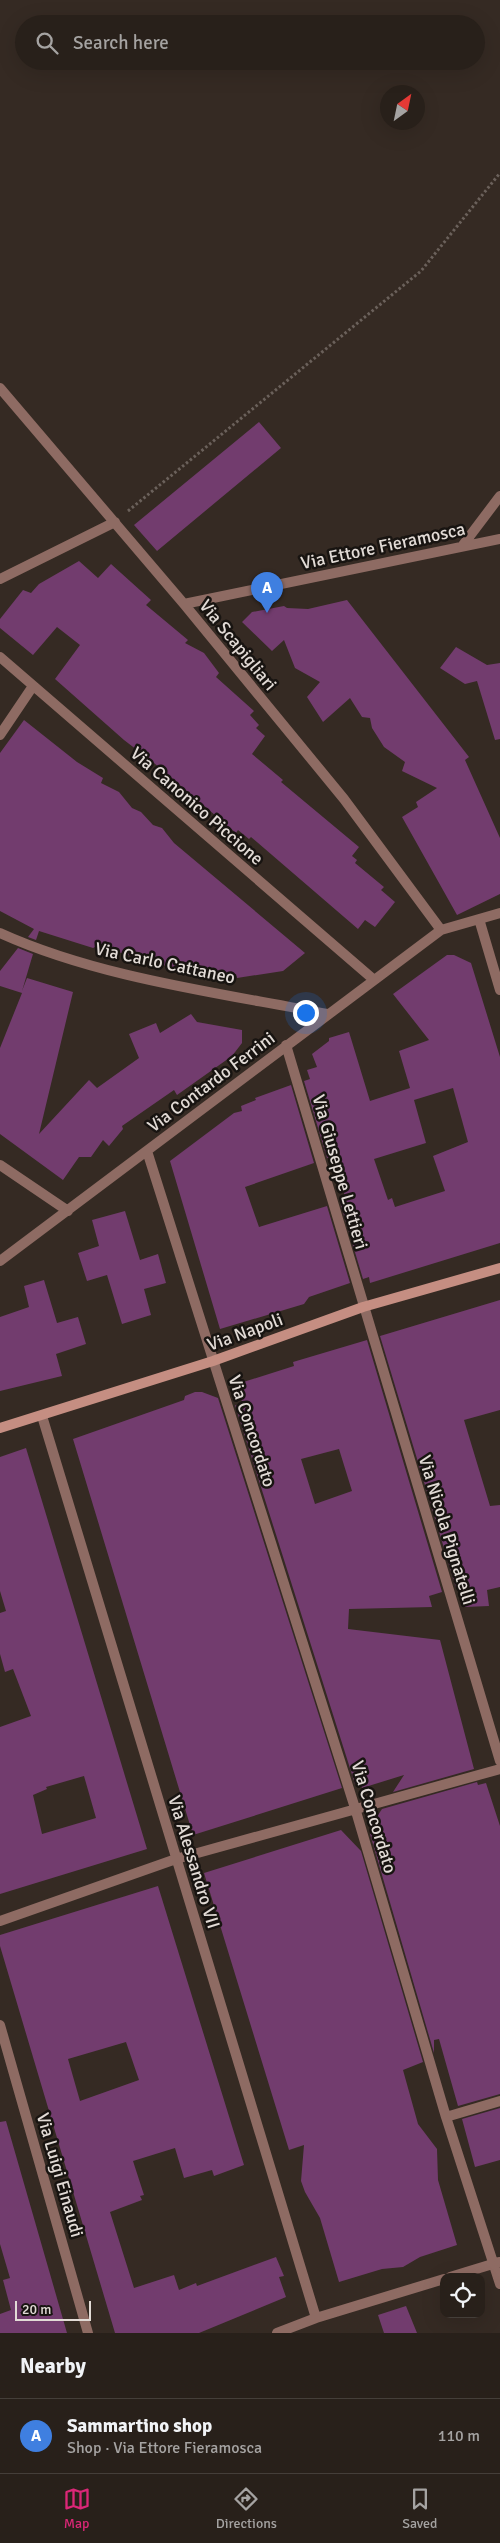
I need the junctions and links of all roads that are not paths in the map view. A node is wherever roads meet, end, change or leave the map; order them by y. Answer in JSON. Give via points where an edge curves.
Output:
{"nodes":[{"id":1,"x":0,"y":388,"type":"edge"},
{"id":2,"x":500,"y":496,"type":"edge"},
{"id":3,"x":115,"y":522,"type":"junction"},
{"id":4,"x":500,"y":539,"type":"edge"},
{"id":5,"x":463,"y":545,"type":"junction"},
{"id":6,"x":0,"y":579,"type":"edge"},
{"id":7,"x":184,"y":604,"type":"junction"},
{"id":8,"x":0,"y":657,"type":"edge"},
{"id":9,"x":33,"y":686,"type":"junction"},
{"id":10,"x":0,"y":735,"type":"edge"},
{"id":11,"x":500,"y":913,"type":"edge"},
{"id":12,"x":478,"y":919,"type":"junction"},
{"id":13,"x":441,"y":930,"type":"junction"},
{"id":14,"x":0,"y":933,"type":"edge"},
{"id":15,"x":373,"y":979,"type":"junction"},
{"id":16,"x":500,"y":990,"type":"edge"},
{"id":17,"x":327,"y":1014,"type":"junction"},
{"id":18,"x":286,"y":1046,"type":"junction"},
{"id":19,"x":147,"y":1151,"type":"junction"},
{"id":20,"x":0,"y":1165,"type":"edge"},
{"id":21,"x":68,"y":1211,"type":"junction"},
{"id":22,"x":0,"y":1261,"type":"edge"},
{"id":23,"x":500,"y":1268,"type":"edge"},
{"id":24,"x":363,"y":1308,"type":"junction"},
{"id":25,"x":213,"y":1361,"type":"junction"},
{"id":26,"x":42,"y":1416,"type":"junction"},
{"id":27,"x":0,"y":1428,"type":"edge"},
{"id":28,"x":500,"y":1761,"type":"edge"},
{"id":29,"x":500,"y":1769,"type":"edge"},
{"id":30,"x":355,"y":1808,"type":"junction"},
{"id":31,"x":176,"y":1859,"type":"junction"},
{"id":32,"x":0,"y":1920,"type":"edge"},
{"id":33,"x":0,"y":2025,"type":"edge"},
{"id":34,"x":500,"y":2101,"type":"edge"},
{"id":35,"x":446,"y":2117,"type":"junction"},
{"id":36,"x":497,"y":2262,"type":"edge"},
{"id":37,"x":463,"y":2273,"type":"edge"},
{"id":38,"x":440,"y":2280,"type":"edge"},
{"id":39,"x":500,"y":2284,"type":"edge"},
{"id":40,"x":316,"y":2318,"type":"junction"},
{"id":41,"x":88,"y":2333,"type":"edge"},
{"id":42,"x":277,"y":2333,"type":"edge"}],
"edges":[{"from":1,"to":3,"type":"street","name":"Via Scapigliari"},
{"from":2,"to":5,"type":"street"},
{"from":3,"to":6,"type":"street"},
{"from":3,"to":7,"type":"street","name":"Via Scapigliari"},
{"from":4,"to":5,"type":"street","name":"Via Ettore Fieramosca"},
{"from":5,"to":7,"type":"street","name":"Via Ettore Fieramosca"},
{"from":7,"to":13,"type":"street","name":"Via Scapigliari","via":[[344,799]]},
{"from":8,"to":9,"type":"street","name":"Via Canonico Piccione"},
{"from":9,"to":10,"type":"street"},
{"from":9,"to":15,"type":"street","name":"Via Canonico Piccione"},
{"from":11,"to":12,"type":"street","name":"Via Contardo Ferrini"},
{"from":12,"to":13,"type":"street","name":"Via Contardo Ferrini"},
{"from":12,"to":16,"type":"street"},
{"from":13,"to":15,"type":"street","name":"Via Contardo Ferrini"},
{"from":14,"to":17,"type":"street","name":"Via Carlo Cattaneo","via":[[27,945],[120,973]]},
{"from":15,"to":17,"type":"street","name":"Via Contardo Ferrini"},
{"from":17,"to":18,"type":"street","name":"Via Contardo Ferrini"},
{"from":18,"to":19,"type":"street","name":"Via Contardo Ferrini"},
{"from":18,"to":24,"type":"street","name":"Via Giuseppe Lettieri"},
{"from":19,"to":21,"type":"street","name":"Via Contardo Ferrini"},
{"from":19,"to":25,"type":"street","name":"Via Concordato"},
{"from":20,"to":21,"type":"street"},
{"from":21,"to":22,"type":"street","name":"Via Contardo Ferrini"},
{"from":23,"to":24,"type":"main road","name":"Via Napoli"},
{"from":24,"to":25,"type":"main road","name":"Via Napoli"},
{"from":24,"to":28,"type":"street","name":"Via Nicola Pignatelli"},
{"from":25,"to":26,"type":"main road","name":"Via Napoli"},
{"from":25,"to":30,"type":"street","name":"Via Concordato"},
{"from":26,"to":27,"type":"main road","name":"Via Napoli"},
{"from":26,"to":31,"type":"street","name":"Via Alessandro VII"},
{"from":29,"to":30,"type":"street"},
{"from":30,"to":31,"type":"street"},
{"from":30,"to":35,"type":"street","name":"Via Concordato"},
{"from":31,"to":32,"type":"street"},
{"from":31,"to":40,"type":"street","name":"Via Alessandro VII"},
{"from":33,"to":41,"type":"street","name":"Via Luigi Einaudi"},
{"from":34,"to":35,"type":"street"},
{"from":35,"to":36,"type":"street","name":"Via Concordato"},
{"from":36,"to":37,"type":"street"},
{"from":36,"to":39,"type":"street","name":"Via Concordato"},
{"from":38,"to":40,"type":"street"},
{"from":40,"to":42,"type":"street"}]}
